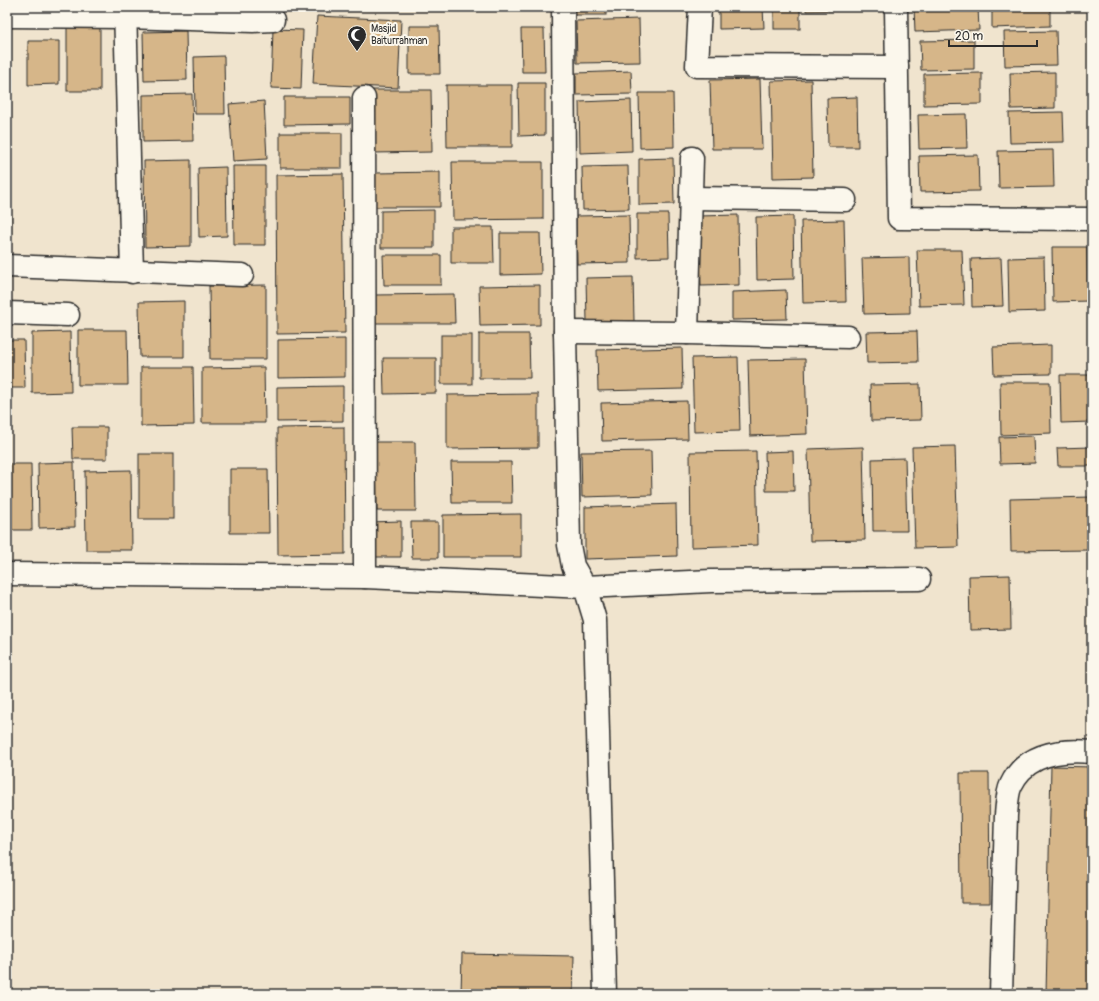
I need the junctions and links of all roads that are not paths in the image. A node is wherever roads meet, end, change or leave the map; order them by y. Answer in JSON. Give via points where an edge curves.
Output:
{"nodes":[{"id":1,"x":563,"y":7,"type":"edge"},
{"id":2,"x":700,"y":7,"type":"edge"},
{"id":3,"x":896,"y":7,"type":"edge"},
{"id":4,"x":125,"y":12,"type":"edge"},
{"id":5,"x":7,"y":16,"type":"edge"},
{"id":6,"x":273,"y":20,"type":"dead end"},
{"id":7,"x":897,"y":67,"type":"junction"},
{"id":8,"x":364,"y":98,"type":"dead end"},
{"id":9,"x":692,"y":158,"type":"dead end"},
{"id":10,"x":691,"y":198,"type":"junction"},
{"id":11,"x":845,"y":200,"type":"dead end"},
{"id":12,"x":1092,"y":218,"type":"edge"},
{"id":13,"x":7,"y":266,"type":"edge"},
{"id":14,"x":132,"y":272,"type":"junction"},
{"id":15,"x":242,"y":275,"type":"dead end"},
{"id":16,"x":7,"y":313,"type":"edge"},
{"id":17,"x":68,"y":315,"type":"dead end"},
{"id":18,"x":565,"y":332,"type":"junction"},
{"id":19,"x":687,"y":333,"type":"junction"},
{"id":20,"x":848,"y":337,"type":"dead end"},
{"id":21,"x":7,"y":574,"type":"edge"},
{"id":22,"x":365,"y":577,"type":"junction"},
{"id":23,"x":918,"y":579,"type":"dead end"},
{"id":24,"x":585,"y":587,"type":"junction"},
{"id":25,"x":1092,"y":752,"type":"edge"},
{"id":26,"x":606,"y":994,"type":"edge"},
{"id":27,"x":1002,"y":994,"type":"edge"}],
"edges":[{"from":1,"to":18,"type":"street"},
{"from":2,"to":7,"type":"street","via":[[697,66]]},
{"from":3,"to":7,"type":"street"},
{"from":4,"to":5,"type":"street"},
{"from":4,"to":6,"type":"street","via":[[253,21]]},
{"from":4,"to":14,"type":"street"},
{"from":7,"to":12,"type":"street","via":[[899,218]]},
{"from":8,"to":22,"type":"street"},
{"from":9,"to":10,"type":"street"},
{"from":10,"to":11,"type":"street"},
{"from":10,"to":19,"type":"street"},
{"from":13,"to":14,"type":"street"},
{"from":14,"to":15,"type":"street"},
{"from":16,"to":17,"type":"street"},
{"from":18,"to":19,"type":"street"},
{"from":18,"to":24,"type":"street","via":[[569,544],[573,566]]},
{"from":19,"to":20,"type":"street"},
{"from":21,"to":22,"type":"street"},
{"from":22,"to":24,"type":"street"},
{"from":23,"to":24,"type":"street","via":[[711,581]]},
{"from":24,"to":26,"type":"street","via":[[595,620]]},
{"from":25,"to":27,"type":"street","via":[[1071,750],[1038,757],[1019,771],[1011,786],[1006,815]]}]}
